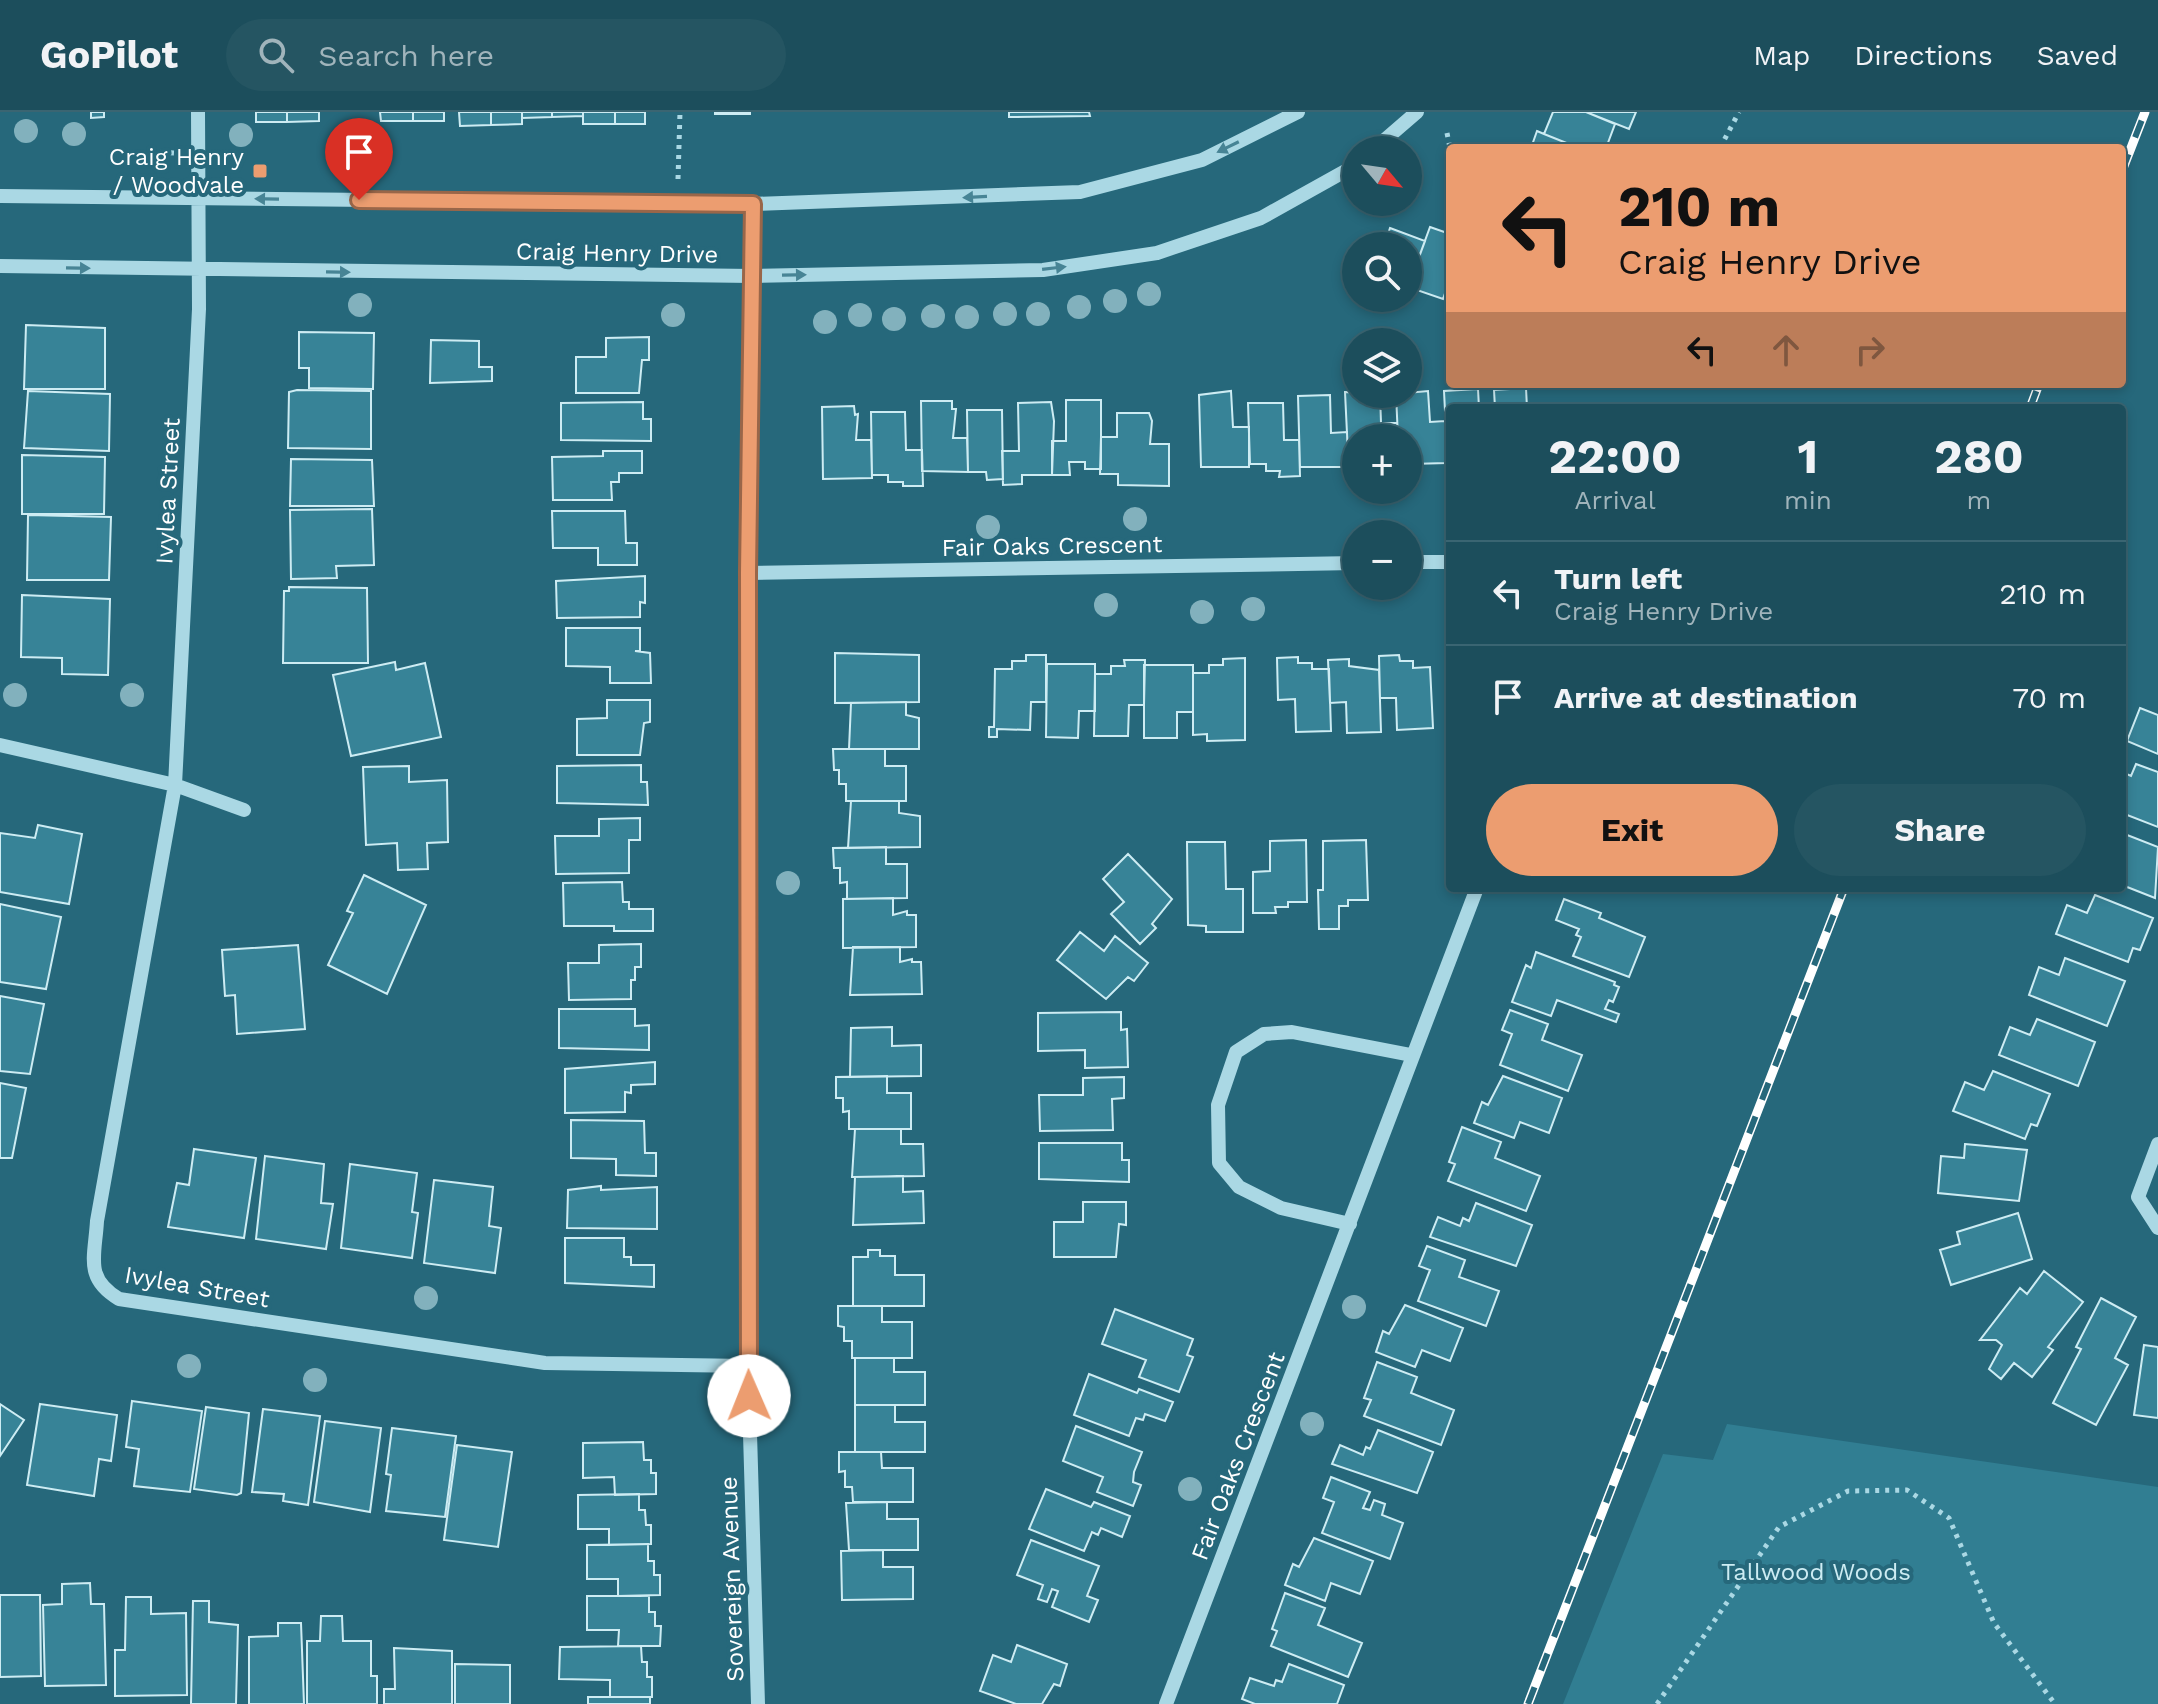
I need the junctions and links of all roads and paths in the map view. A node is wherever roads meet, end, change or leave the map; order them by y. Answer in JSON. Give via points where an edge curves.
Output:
{"nodes":[{"id":1,"x":198,"y":112,"type":"edge"},
{"id":2,"x":1298,"y":112,"type":"edge"},
{"id":3,"x":1417,"y":112,"type":"edge"},
{"id":4,"x":1739,"y":112,"type":"edge"},
{"id":5,"x":680,"y":114,"type":"edge"},
{"id":6,"x":1447,"y":133,"type":"dead end"},
{"id":7,"x":1389,"y":136,"type":"edge"},
{"id":8,"x":1449,"y":144,"type":"edge"},
{"id":9,"x":1722,"y":144,"type":"edge"},
{"id":10,"x":1342,"y":173,"type":"edge"},
{"id":11,"x":0,"y":196,"type":"edge"},
{"id":12,"x":199,"y":199,"type":"junction"},
{"id":13,"x":677,"y":203,"type":"junction"},
{"id":14,"x":753,"y":204,"type":"junction"},
{"id":15,"x":0,"y":266,"type":"edge"},
{"id":16,"x":199,"y":271,"type":"junction"},
{"id":17,"x":752,"y":276,"type":"junction"},
{"id":18,"x":1422,"y":562,"type":"edge"},
{"id":19,"x":1446,"y":562,"type":"edge"},
{"id":20,"x":1342,"y":563,"type":"edge"},
{"id":21,"x":748,"y":573,"type":"junction"},
{"id":22,"x":0,"y":745,"type":"edge"},
{"id":23,"x":175,"y":785,"type":"junction"},
{"id":24,"x":244,"y":810,"type":"dead end"},
{"id":25,"x":1475,"y":892,"type":"edge"},
{"id":26,"x":1411,"y":1055,"type":"junction"},
{"id":27,"x":2158,"y":1144,"type":"edge"},
{"id":28,"x":1350,"y":1224,"type":"junction"},
{"id":29,"x":2158,"y":1228,"type":"edge"},
{"id":30,"x":748,"y":1366,"type":"junction"},
{"id":31,"x":758,"y":1704,"type":"edge"},
{"id":32,"x":1166,"y":1704,"type":"edge"},
{"id":33,"x":1657,"y":1704,"type":"edge"},
{"id":34,"x":2055,"y":1704,"type":"edge"}],
"edges":[{"from":1,"to":12,"type":"street","name":"Ivylea Street"},
{"from":2,"to":14,"type":"street","name":"Craig Henry Drive","one_way":true,"via":[[1202,160],[1080,192]]},
{"from":3,"to":7,"type":"street"},
{"from":4,"to":9,"type":"path"},
{"from":5,"to":13,"type":"path"},
{"from":6,"to":8,"type":"path"},
{"from":17,"to":10,"type":"street","name":"Craig Henry Drive","one_way":true,"via":[[1043,270],[1157,253],[1261,218]]},
{"from":11,"to":12,"type":"street","name":"Craig Henry Drive"},
{"from":13,"to":12,"type":"street","name":"Craig Henry Drive","one_way":true},
{"from":12,"to":16,"type":"street","name":"Ivylea Street"},
{"from":13,"to":14,"type":"street","name":"Craig Henry Drive"},
{"from":14,"to":17,"type":"street","name":"Sovereign Avenue"},
{"from":15,"to":16,"type":"street","name":"Craig Henry Drive","one_way":true},
{"from":16,"to":17,"type":"street","name":"Craig Henry Drive","one_way":true},
{"from":16,"to":23,"type":"street","name":"Ivylea Street"},
{"from":17,"to":21,"type":"street","name":"Sovereign Avenue"},
{"from":18,"to":19,"type":"street"},
{"from":20,"to":21,"type":"street","name":"Fair Oaks Crescent"},
{"from":21,"to":30,"type":"street","name":"Sovereign Avenue"},
{"from":22,"to":23,"type":"street"},
{"from":23,"to":24,"type":"street"},
{"from":23,"to":30,"type":"street","name":"Ivylea Street","via":[[97,1221],[94,1272],[101,1289],[119,1299],[545,1363]]},
{"from":25,"to":26,"type":"street","name":"Fair Oaks Crescent"},
{"from":26,"to":28,"type":"street","name":"Fair Oaks Crescent"},
{"from":26,"to":28,"type":"street","via":[[1292,1032],[1264,1034],[1236,1052],[1218,1105],[1219,1163],[1239,1187],[1281,1208]]},
{"from":27,"to":29,"type":"street","via":[[2138,1197]]},
{"from":28,"to":32,"type":"street","name":"Fair Oaks Crescent"},
{"from":30,"to":31,"type":"street","name":"Sovereign Avenue"},
{"from":33,"to":34,"type":"path","via":[[1779,1527],[1848,1491],[1907,1490],[1949,1518],[1994,1623]]}]}
